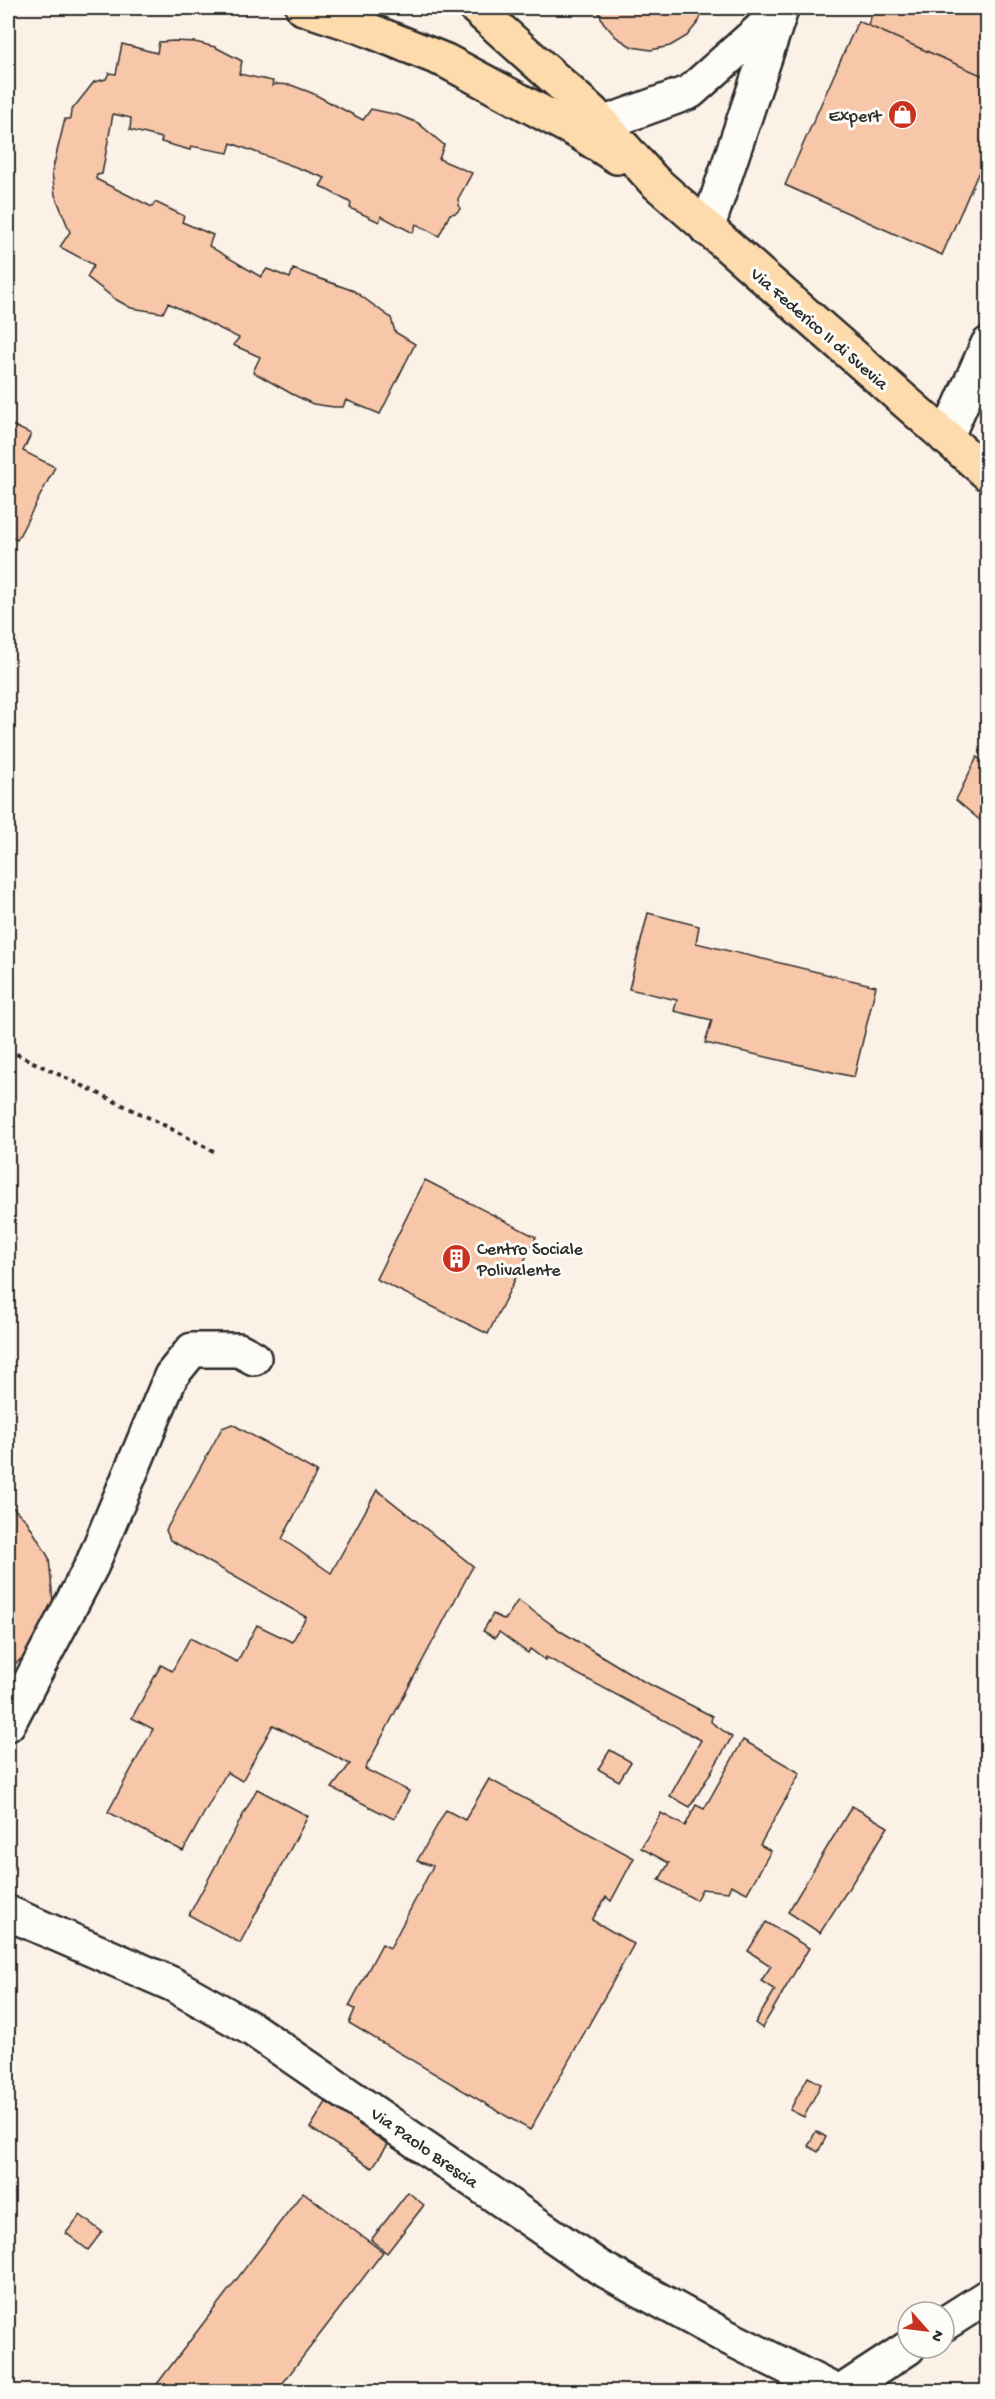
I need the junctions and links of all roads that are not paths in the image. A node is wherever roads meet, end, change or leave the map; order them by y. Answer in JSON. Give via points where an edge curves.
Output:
{"nodes":[{"id":1,"x":303,"y":8,"type":"edge"},
{"id":2,"x":476,"y":8,"type":"edge"},
{"id":3,"x":782,"y":9,"type":"edge"},
{"id":4,"x":602,"y":124,"type":"junction"},
{"id":5,"x":654,"y":181,"type":"junction"},
{"id":6,"x":708,"y":229,"type":"junction"},
{"id":7,"x":987,"y":344,"type":"edge"},
{"id":8,"x":946,"y":438,"type":"junction"},
{"id":9,"x":987,"y":474,"type":"edge"},
{"id":10,"x":254,"y":1358,"type":"dead end"},
{"id":11,"x":8,"y":1724,"type":"edge"},
{"id":12,"x":8,"y":1913,"type":"edge"},
{"id":13,"x":987,"y":2296,"type":"edge"},
{"id":14,"x":956,"y":2316,"type":"edge"},
{"id":15,"x":896,"y":2355,"type":"edge"},
{"id":16,"x":839,"y":2391,"type":"edge"}],
"edges":[{"from":1,"to":5,"type":"main road","name":"Via Federico II di Svevia","via":[[446,61],[580,133]]},
{"from":2,"to":4,"type":"main road","name":"Via Federico II di Svevia"},
{"from":3,"to":4,"type":"street","via":[[690,92]]},
{"from":3,"to":6,"type":"street"},
{"from":4,"to":5,"type":"main road","name":"Via Federico II di Svevia"},
{"from":5,"to":6,"type":"main road","name":"Via Federico II di Svevia"},
{"from":6,"to":8,"type":"main road","name":"Via Federico II di Svevia"},
{"from":7,"to":8,"type":"street"},
{"from":8,"to":9,"type":"main road","name":"Via Federico II di Svevia"},
{"from":10,"to":11,"type":"street","via":[[239,1350],[192,1350],[171,1376],[92,1565]]},
{"from":12,"to":16,"type":"street","name":"Via Paolo Brescia","via":[[172,1984],[252,2029],[599,2267],[723,2335]]},
{"from":13,"to":14,"type":"street"},
{"from":15,"to":16,"type":"street"}]}
